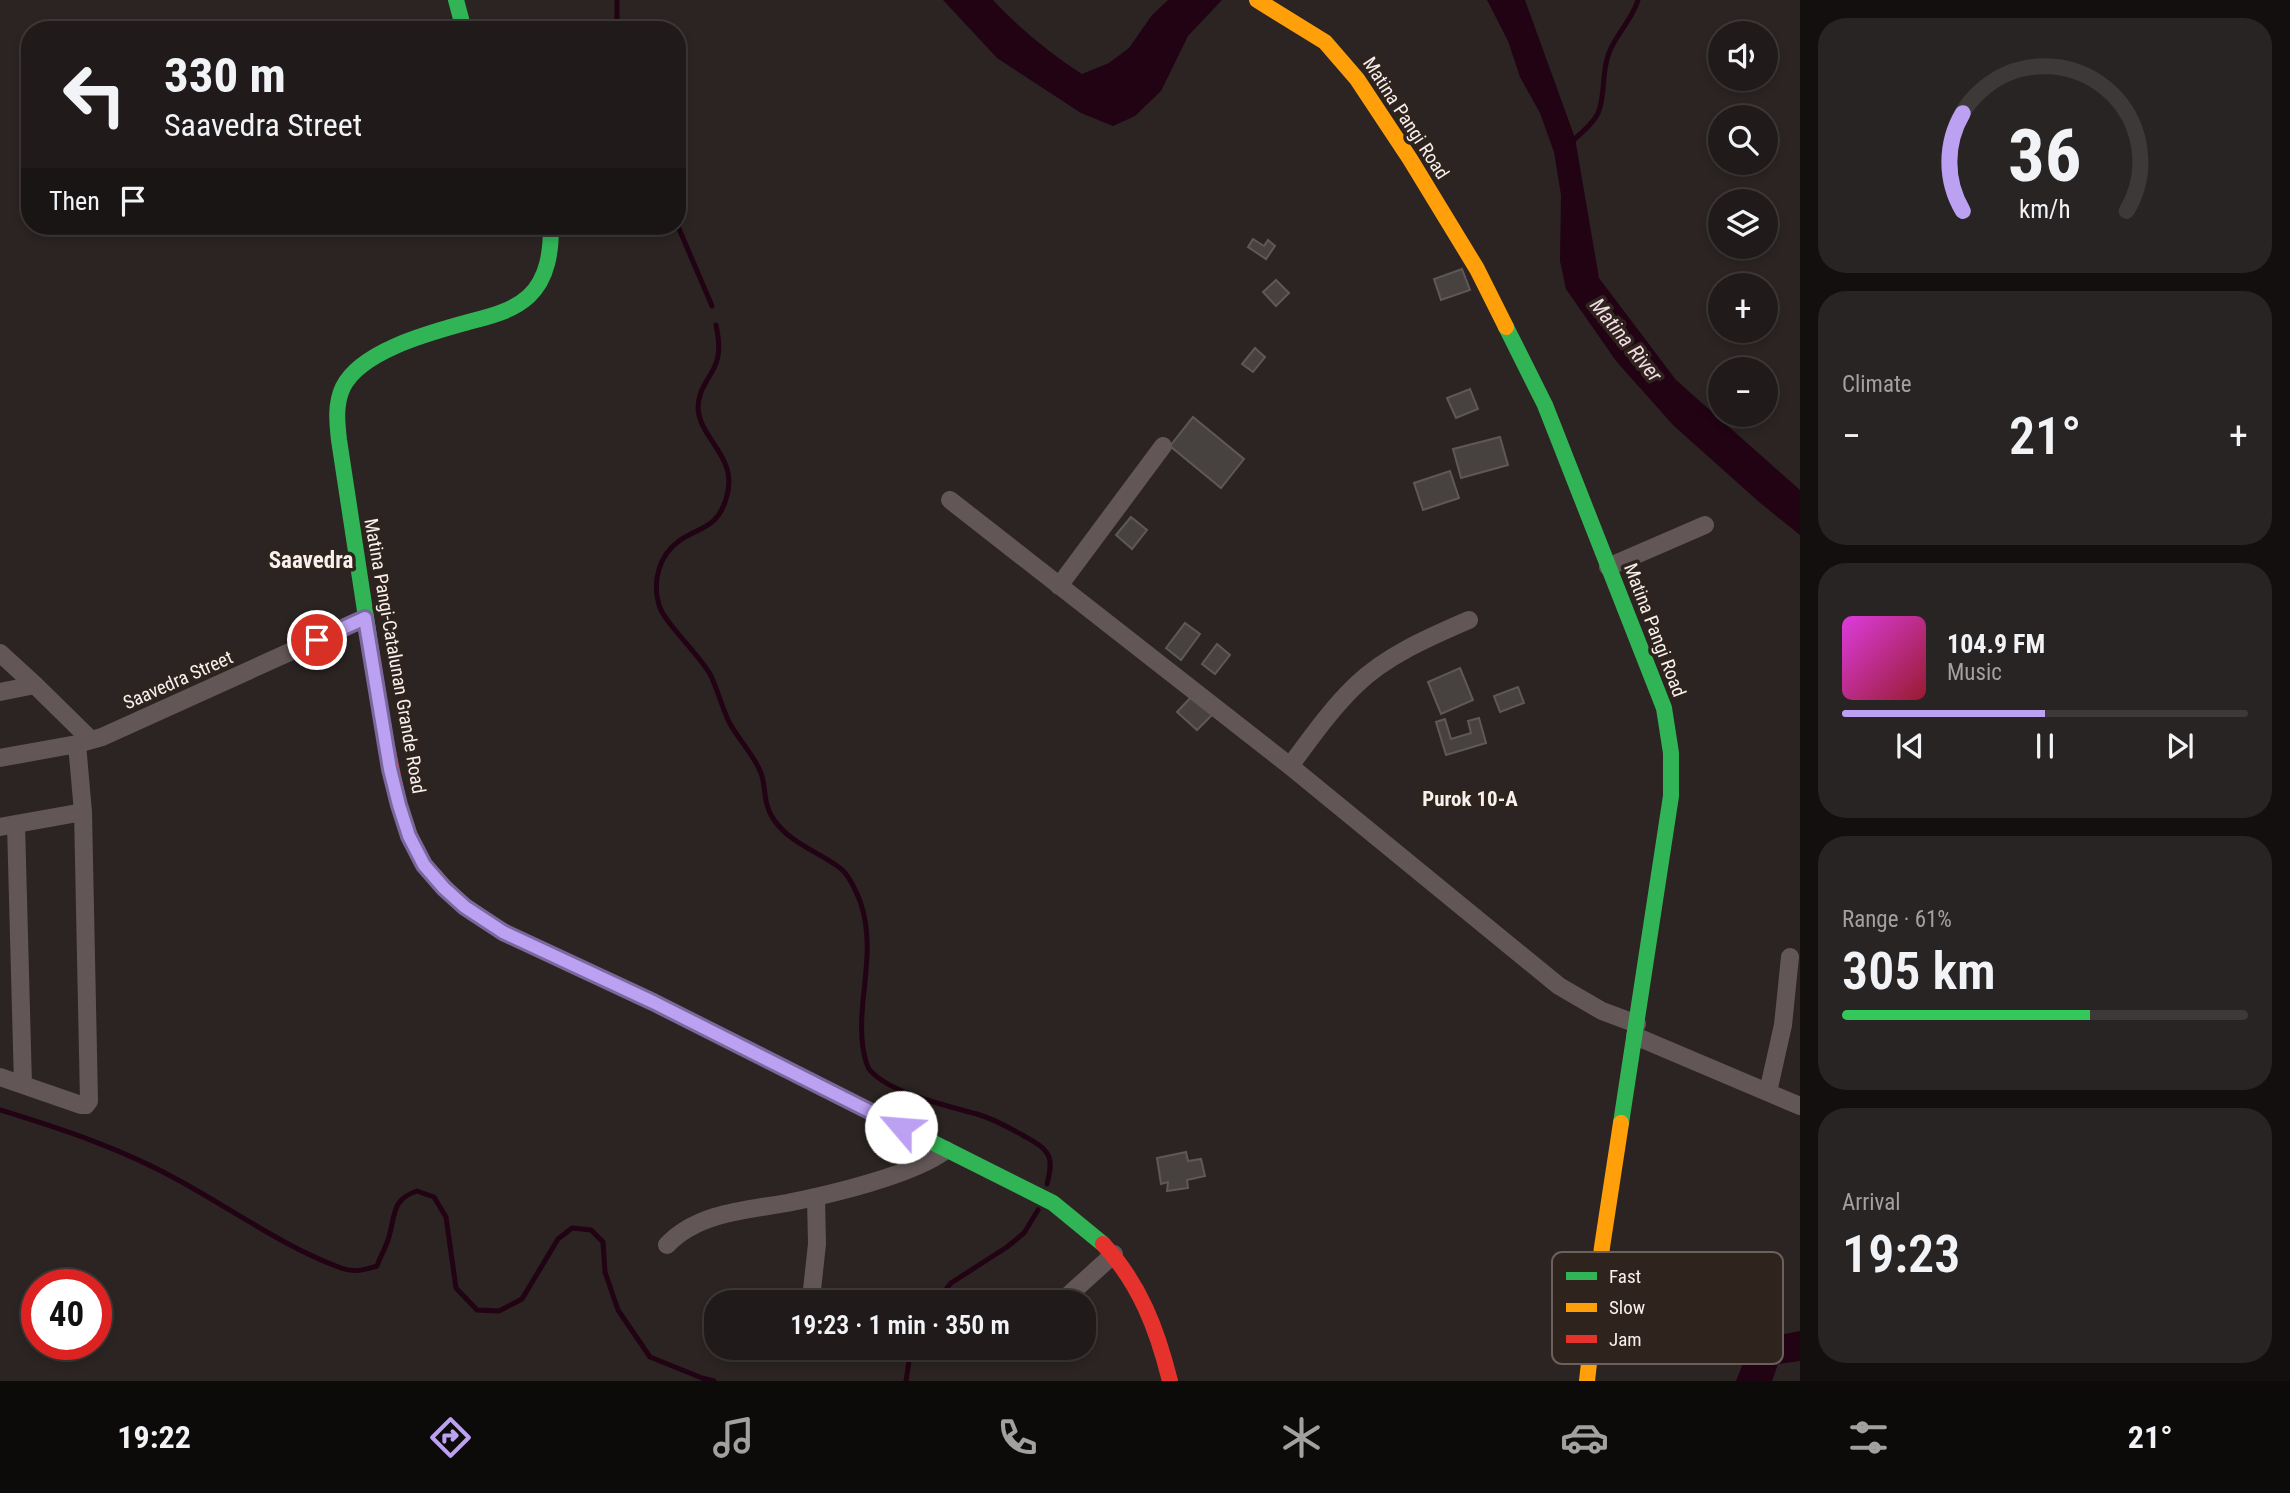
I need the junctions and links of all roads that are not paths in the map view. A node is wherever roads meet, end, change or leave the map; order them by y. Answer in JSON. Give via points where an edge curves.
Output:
{"nodes":[{"id":1,"x":456,"y":0,"type":"edge"},
{"id":2,"x":1257,"y":0,"type":"edge"},
{"id":3,"x":462,"y":21,"type":"edge"},
{"id":4,"x":550,"y":235,"type":"edge"},
{"id":5,"x":1163,"y":446,"type":"dead end"},
{"id":6,"x":950,"y":500,"type":"dead end"},
{"id":7,"x":1704,"y":525,"type":"dead end"},
{"id":8,"x":1608,"y":567,"type":"junction"},
{"id":9,"x":1059,"y":586,"type":"junction"},
{"id":10,"x":365,"y":618,"type":"junction"},
{"id":11,"x":1469,"y":620,"type":"dead end"},
{"id":12,"x":0,"y":653,"type":"edge"},
{"id":13,"x":35,"y":685,"type":"junction"},
{"id":14,"x":0,"y":692,"type":"edge"},
{"id":15,"x":84,"y":742,"type":"junction"},
{"id":16,"x":0,"y":758,"type":"edge"},
{"id":17,"x":1290,"y":766,"type":"junction"},
{"id":18,"x":83,"y":812,"type":"junction"},
{"id":19,"x":8,"y":825,"type":"edge"},
{"id":20,"x":1790,"y":957,"type":"dead end"},
{"id":21,"x":1636,"y":1030,"type":"junction"},
{"id":22,"x":0,"y":1077,"type":"edge"},
{"id":23,"x":23,"y":1085,"type":"junction"},
{"id":24,"x":1768,"y":1092,"type":"junction"},
{"id":25,"x":1800,"y":1106,"type":"edge"},
{"id":26,"x":946,"y":1150,"type":"junction"},
{"id":27,"x":816,"y":1198,"type":"junction"},
{"id":28,"x":667,"y":1245,"type":"dead end"},
{"id":29,"x":1601,"y":1252,"type":"edge"},
{"id":30,"x":1114,"y":1254,"type":"junction"},
{"id":31,"x":812,"y":1290,"type":"dead end"},
{"id":32,"x":1074,"y":1290,"type":"edge"},
{"id":33,"x":1170,"y":1381,"type":"edge"}],
"edges":[{"from":1,"to":3,"type":"street"},
{"from":2,"to":8,"type":"street","name":"Matina Pangi Road","via":[[1317,36],[1341,58],[1410,159],[1477,269],[1545,405]]},
{"from":4,"to":10,"type":"street","name":"Matina Pangi-Catalunan Grande Road","via":[[546,268],[523,302],[395,346],[361,367],[343,387],[338,407],[339,442]]},
{"from":5,"to":9,"type":"street"},
{"from":6,"to":9,"type":"street"},
{"from":7,"to":8,"type":"street"},
{"from":8,"to":21,"type":"street","name":"Matina Pangi Road","via":[[1664,708],[1672,764]]},
{"from":9,"to":17,"type":"street"},
{"from":10,"to":15,"type":"street","name":"Saavedra Street"},
{"from":10,"to":26,"type":"street","name":"Matina Pangi-Catalunan Grande Road","via":[[399,805],[424,865],[444,888],[503,932]]},
{"from":11,"to":17,"type":"street","via":[[1404,651],[1358,683]]},
{"from":12,"to":13,"type":"street"},
{"from":13,"to":14,"type":"street"},
{"from":13,"to":15,"type":"street"},
{"from":15,"to":16,"type":"street","name":"Saavedra Street"},
{"from":15,"to":18,"type":"street"},
{"from":17,"to":21,"type":"street","via":[[1559,986]]},
{"from":18,"to":19,"type":"street"},
{"from":18,"to":23,"type":"street","via":[[89,1101],[81,1105]]},
{"from":19,"to":23,"type":"street"},
{"from":20,"to":24,"type":"street","via":[[1783,1025]]},
{"from":21,"to":24,"type":"street"},
{"from":21,"to":29,"type":"street","name":"Matina Pangi Road"},
{"from":22,"to":23,"type":"street"},
{"from":24,"to":25,"type":"street"},
{"from":26,"to":27,"type":"street","via":[[919,1166]]},
{"from":26,"to":30,"type":"street","name":"Matina Pangi-Catalunan Grande Road","via":[[1053,1203]]},
{"from":27,"to":28,"type":"street","via":[[705,1220],[678,1233]]},
{"from":27,"to":31,"type":"street"},
{"from":30,"to":32,"type":"street"},
{"from":30,"to":33,"type":"street","name":"Matina Pangi-Catalunan Grande Road","via":[[1144,1300]]}]}
